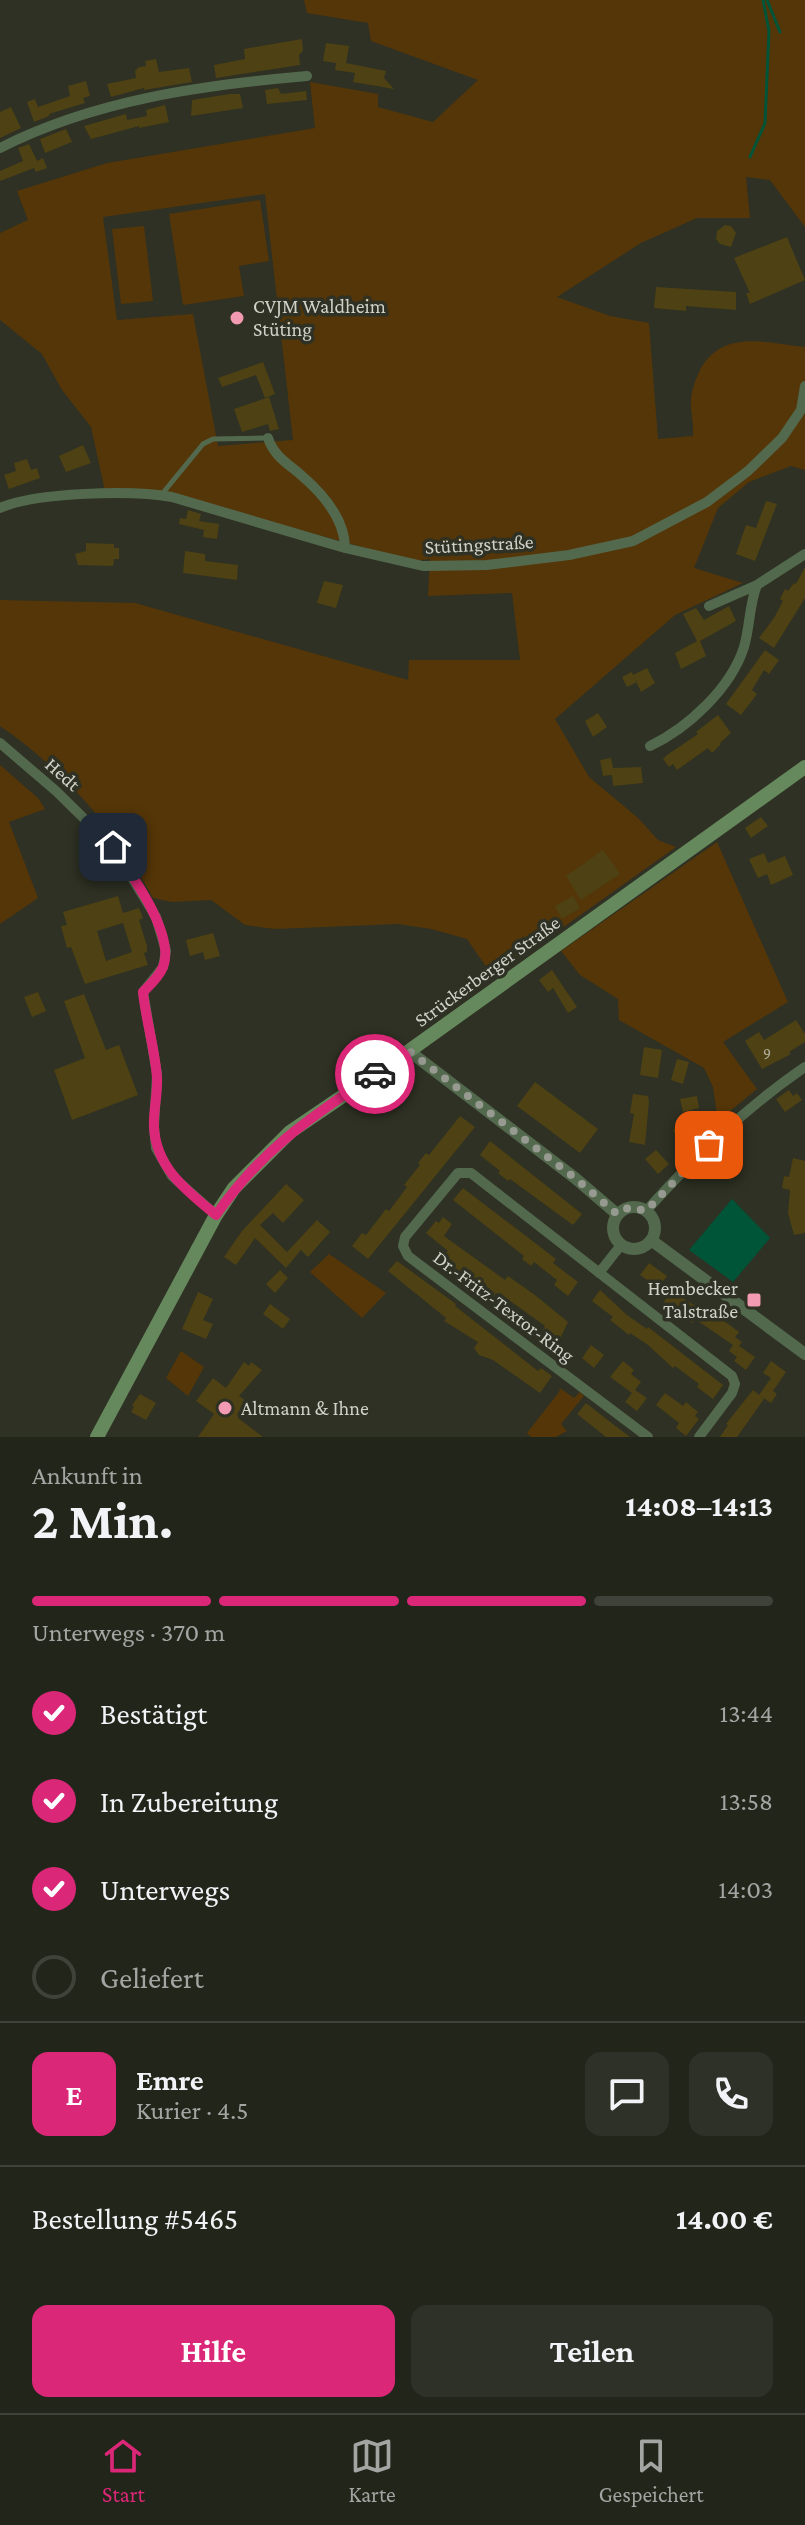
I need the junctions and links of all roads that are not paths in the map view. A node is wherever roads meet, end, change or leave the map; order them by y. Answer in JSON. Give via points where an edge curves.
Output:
{"nodes":[{"id":1,"x":307,"y":76,"type":"dead end"},
{"id":2,"x":0,"y":148,"type":"edge"},
{"id":3,"x":805,"y":386,"type":"edge"},
{"id":4,"x":268,"y":438,"type":"joint"},
{"id":5,"x":161,"y":495,"type":"junction"},
{"id":6,"x":0,"y":508,"type":"edge"},
{"id":7,"x":345,"y":548,"type":"junction"},
{"id":8,"x":805,"y":554,"type":"edge"},
{"id":9,"x":757,"y":585,"type":"junction"},
{"id":10,"x":709,"y":606,"type":"dead end"},
{"id":11,"x":0,"y":743,"type":"edge"},
{"id":12,"x":650,"y":746,"type":"dead end"},
{"id":13,"x":805,"y":767,"type":"edge"},
{"id":14,"x":409,"y":1051,"type":"junction"},
{"id":15,"x":805,"y":1067,"type":"edge"},
{"id":16,"x":646,"y":1211,"type":"junction"},
{"id":17,"x":617,"y":1214,"type":"junction"},
{"id":18,"x":216,"y":1215,"type":"junction"},
{"id":19,"x":651,"y":1240,"type":"junction"},
{"id":20,"x":621,"y":1245,"type":"junction"},
{"id":21,"x":599,"y":1273,"type":"junction"},
{"id":22,"x":805,"y":1354,"type":"edge"},
{"id":23,"x":97,"y":1437,"type":"edge"},
{"id":24,"x":648,"y":1437,"type":"edge"},
{"id":25,"x":699,"y":1437,"type":"edge"}],
"edges":[{"from":1,"to":2,"type":"street","via":[[103,107]]},
{"from":3,"to":7,"type":"street","name":"Stütingstraße","via":[[793,424],[752,467],[707,502],[633,541],[569,555],[433,567]]},
{"from":4,"to":5,"type":"lane","via":[[213,439],[203,444]]},
{"from":4,"to":7,"type":"street","via":[[273,452],[330,506]]},
{"from":5,"to":6,"type":"street","name":"Stütingstraße","via":[[47,498]]},
{"from":5,"to":7,"type":"street","name":"Stütingstraße"},
{"from":8,"to":9,"type":"street"},
{"from":9,"to":10,"type":"street"},
{"from":9,"to":12,"type":"street","via":[[732,674],[696,714]]},
{"from":11,"to":18,"type":"street","name":"Hedt","via":[[113,847],[156,917],[166,951],[163,967],[143,992],[157,1074],[156,1148],[172,1176]]},
{"from":13,"to":14,"type":"main road","name":"Strückerberger Straße"},
{"from":14,"to":17,"type":"street"},
{"from":14,"to":18,"type":"main road","name":"Strückerberger Straße","via":[[290,1132],[234,1188]]},
{"from":15,"to":16,"type":"street","via":[[730,1124]]},
{"from":16,"to":17,"type":"street","via":[[630,1207]]},
{"from":16,"to":19,"type":"street","via":[[655,1227]]},
{"from":17,"to":20,"type":"street","via":[[612,1227]]},
{"from":18,"to":23,"type":"main road","name":"Strückerberger Straße"},
{"from":19,"to":20,"type":"street","via":[[639,1248]]},
{"from":19,"to":22,"type":"street"},
{"from":20,"to":21,"type":"street"},
{"from":21,"to":24,"type":"street","name":"Dr.-Fritz-Textor-Ring","via":[[467,1172],[458,1173],[402,1242],[408,1256]]},
{"from":21,"to":25,"type":"street","name":"Dr.-Fritz-Textor-Ring","via":[[735,1380],[732,1393]]}]}
